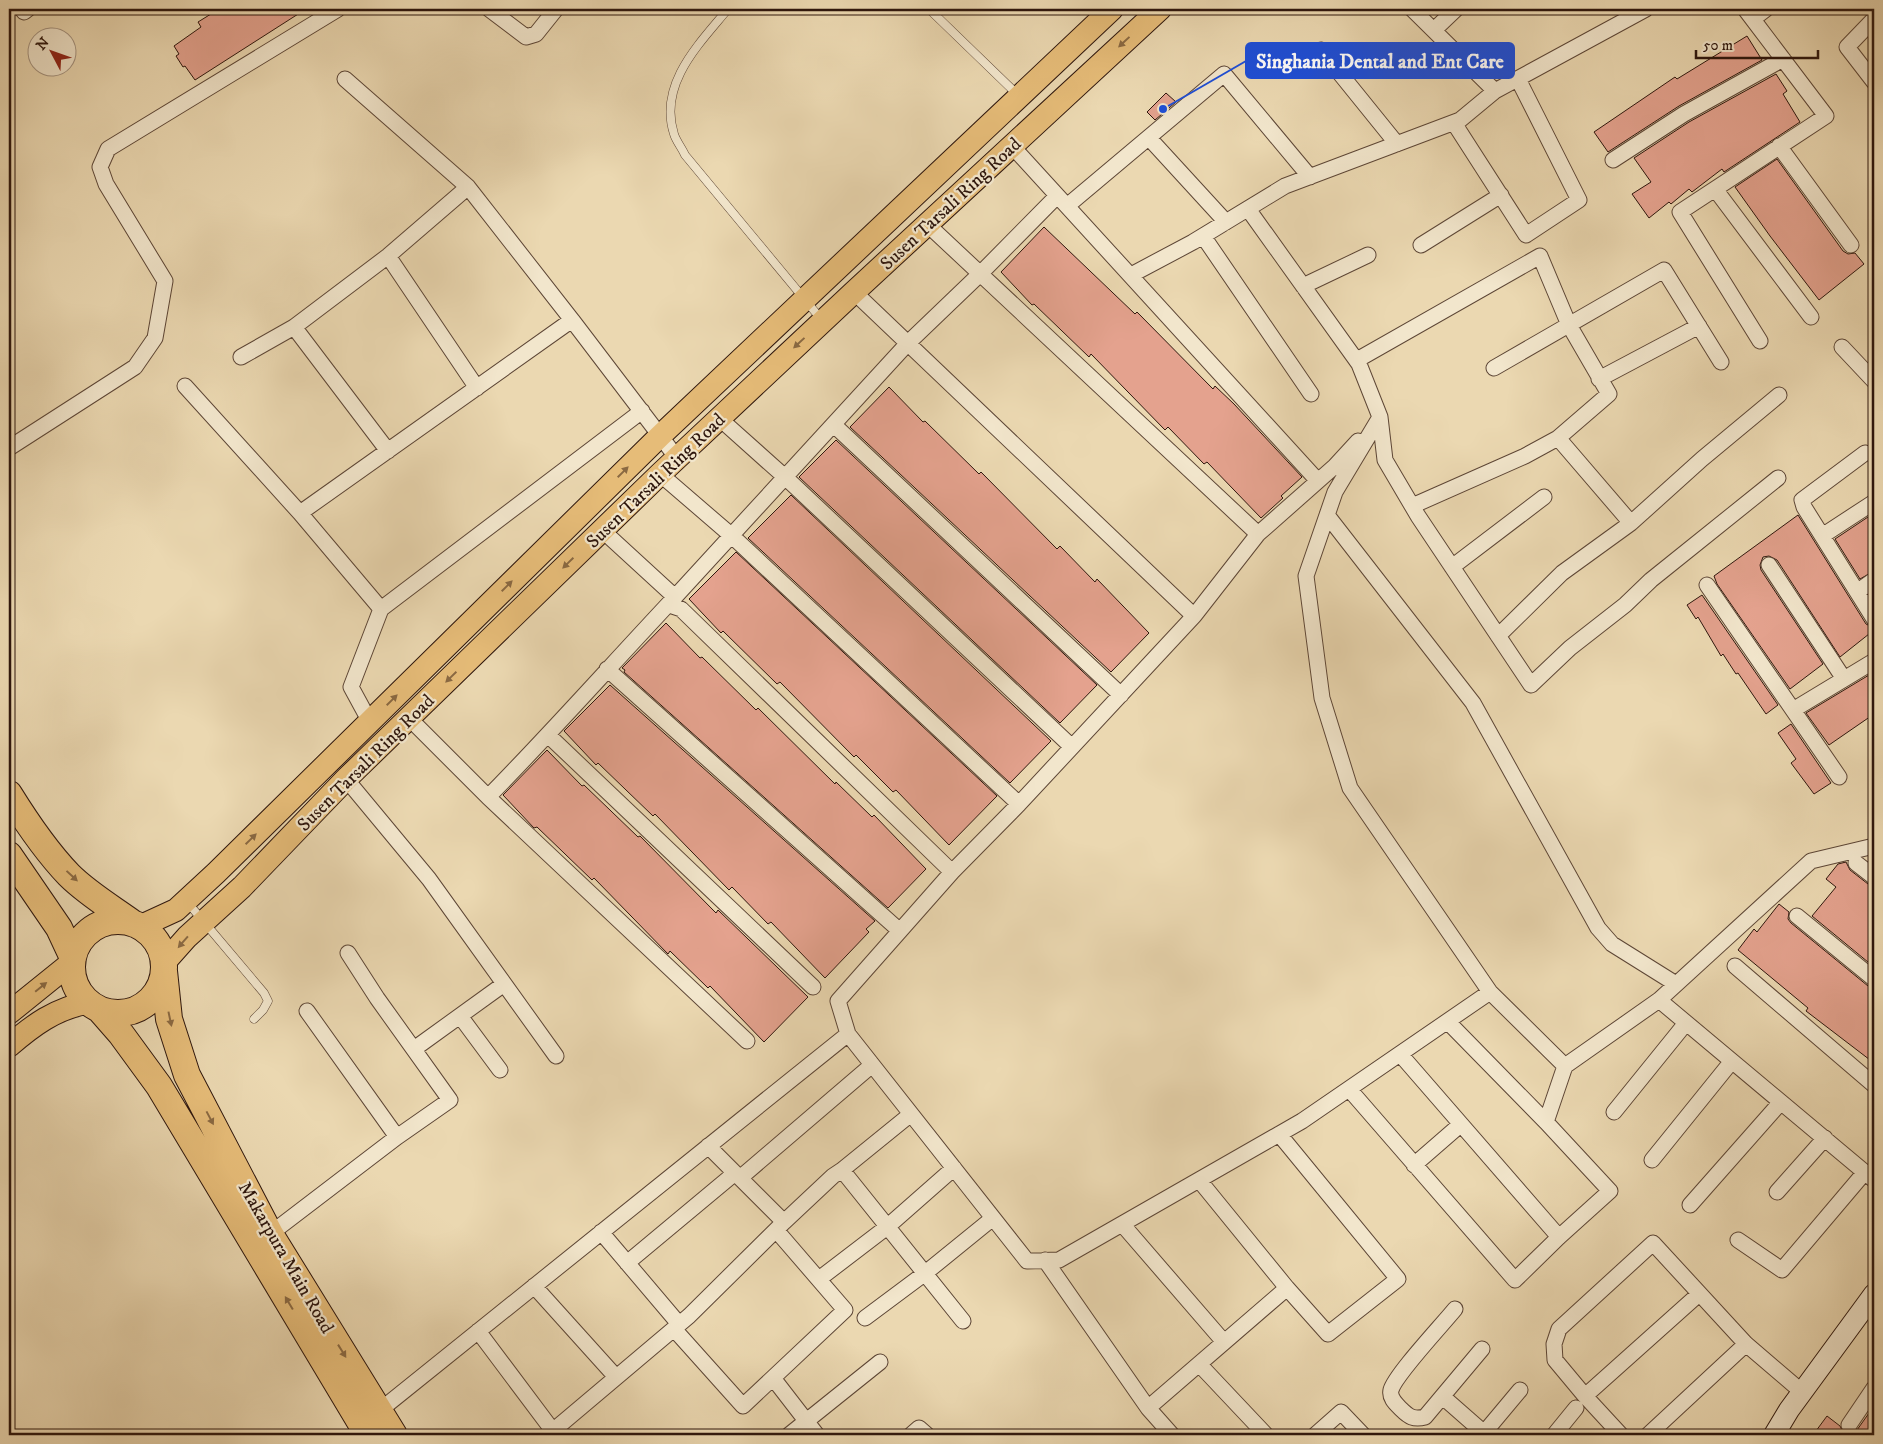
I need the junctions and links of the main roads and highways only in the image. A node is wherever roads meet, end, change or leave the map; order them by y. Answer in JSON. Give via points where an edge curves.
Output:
{"nodes":[{"id":1,"x":1112,"y":9,"type":"edge"},
{"id":2,"x":1160,"y":9,"type":"edge"},
{"id":3,"x":9,"y":794,"type":"edge"},
{"id":4,"x":9,"y":855,"type":"edge"},
{"id":5,"x":137,"y":926,"type":"junction"},
{"id":6,"x":72,"y":961,"type":"junction"},
{"id":7,"x":164,"y":968,"type":"junction"},
{"id":8,"x":94,"y":1007,"type":"junction"},
{"id":9,"x":9,"y":1013,"type":"edge"},
{"id":10,"x":9,"y":1046,"type":"edge"},
{"id":11,"x":368,"y":1435,"type":"edge"},
{"id":12,"x":394,"y":1435,"type":"edge"}],
"edges":[{"from":5,"to":1,"type":"main road","name":"Susen Tarsali Ring Road","one_way":true,"via":[[169,915],[186,901],[660,436]]},
{"from":2,"to":7,"type":"main road","name":"Susen Tarsali Ring Road","one_way":true,"via":[[660,474],[346,779],[242,887],[187,937]]},
{"from":3,"to":5,"type":"highway","one_way":true,"via":[[39,840],[70,876]]},
{"from":4,"to":6,"type":"highway","via":[[59,928]]},
{"from":5,"to":6,"type":"highway","via":[[121,921],[106,922],[93,928],[82,937]]},
{"from":5,"to":7,"type":"highway","via":[[157,943]]},
{"from":6,"to":8,"type":"highway","via":[[72,978],[78,992]]},
{"from":9,"to":6,"type":"main road","one_way":true},
{"from":7,"to":8,"type":"highway","via":[[153,998],[142,1007],[114,1014]]},
{"from":7,"to":12,"type":"highway","name":"Makarpura Main Road","one_way":true,"via":[[169,1019],[187,1075],[270,1234]]},
{"from":8,"to":10,"type":"main road","via":[[72,1005],[56,1012]]},
{"from":11,"to":8,"type":"highway","name":"Makarpura Main Road","one_way":true,"via":[[159,1086],[121,1034]]}]}
